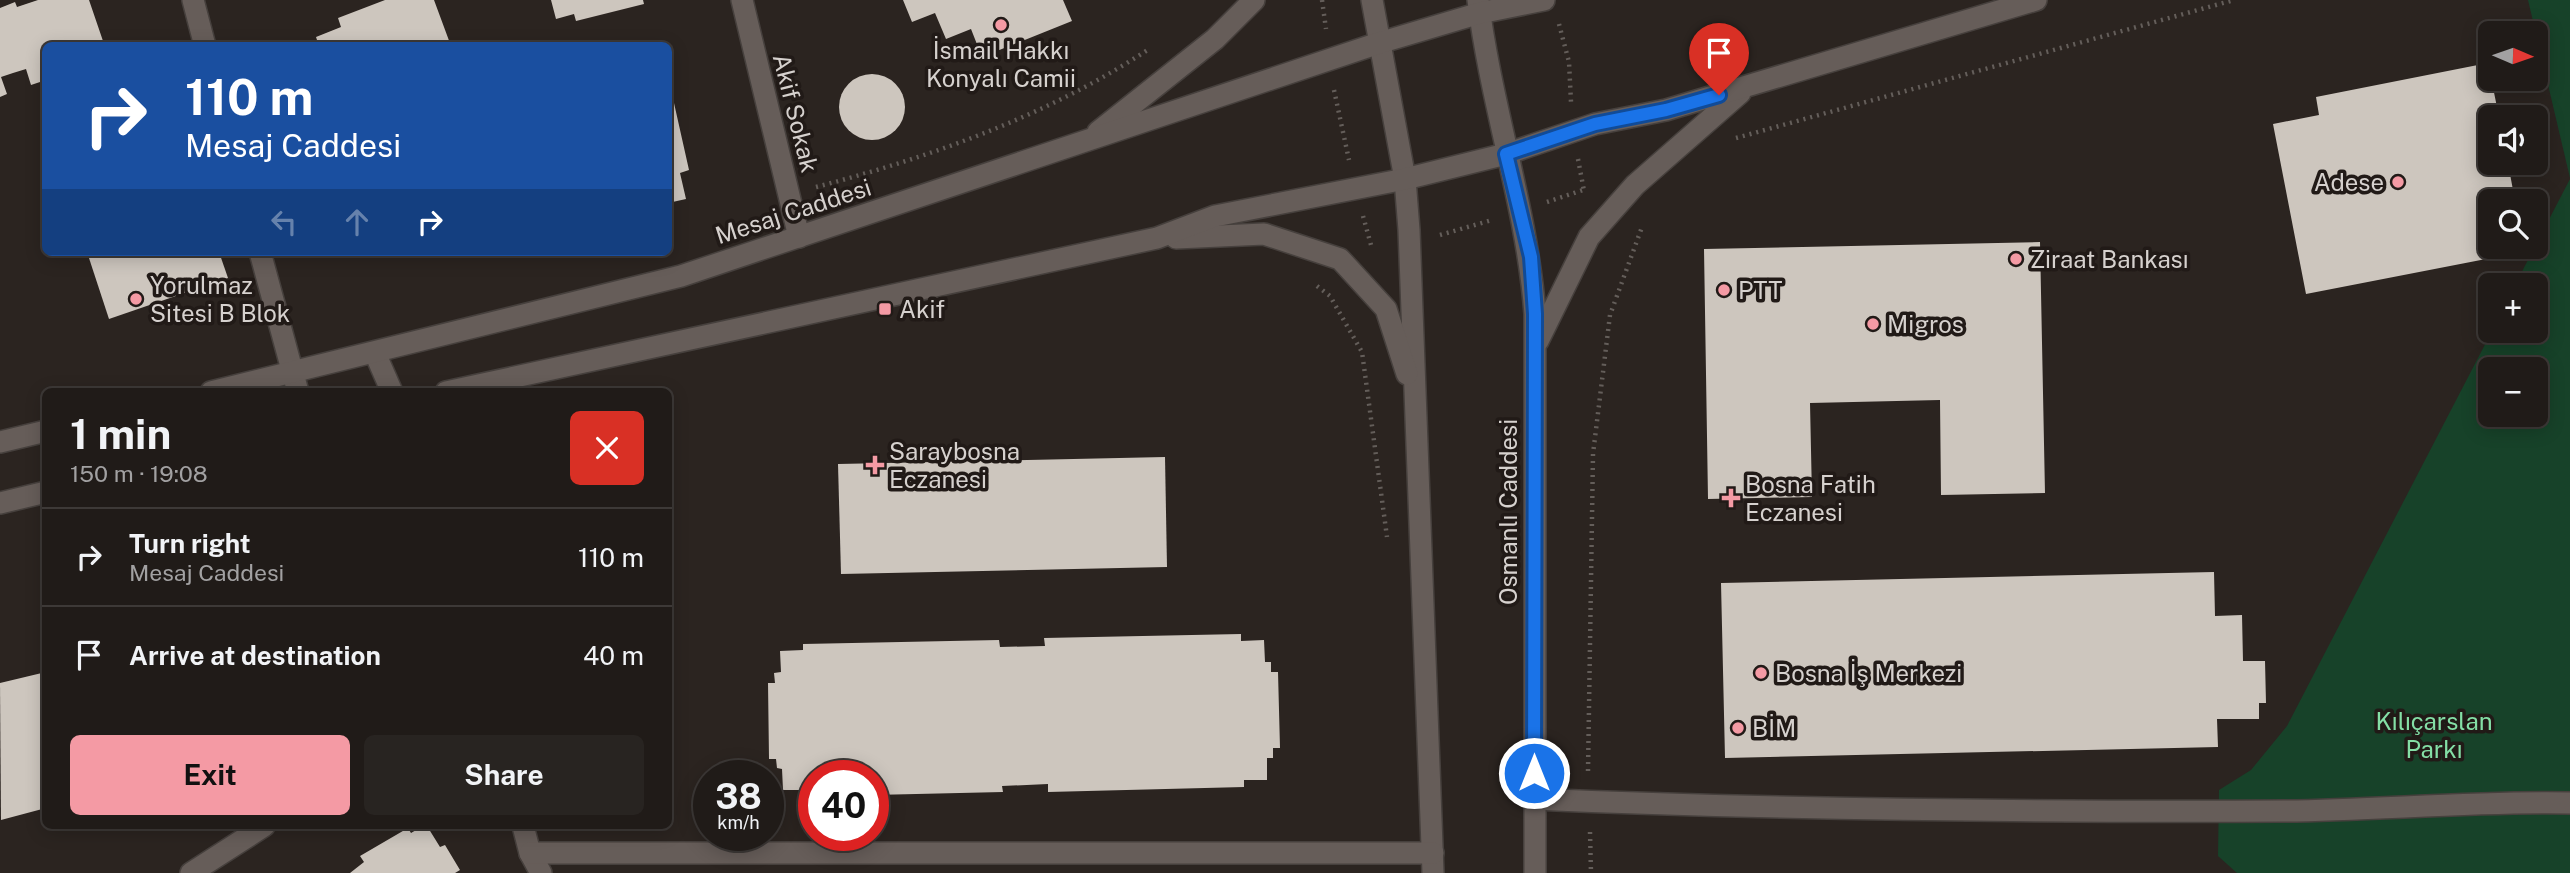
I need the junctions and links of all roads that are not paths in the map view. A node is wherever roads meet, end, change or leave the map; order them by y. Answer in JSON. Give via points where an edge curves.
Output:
{"nodes":[{"id":1,"x":193,"y":0,"type":"edge"},
{"id":2,"x":742,"y":0,"type":"edge"},
{"id":3,"x":1254,"y":0,"type":"edge"},
{"id":4,"x":1372,"y":0,"type":"edge"},
{"id":5,"x":2036,"y":0,"type":"edge"},
{"id":6,"x":1479,"y":6,"type":"edge"},
{"id":7,"x":1550,"y":6,"type":"edge"},
{"id":8,"x":204,"y":42,"type":"edge"},
{"id":9,"x":1380,"y":43,"type":"junction"},
{"id":10,"x":1746,"y":88,"type":"junction"},
{"id":11,"x":1084,"y":142,"type":"junction"},
{"id":12,"x":1506,"y":154,"type":"junction"},
{"id":13,"x":1405,"y":179,"type":"junction"},
{"id":14,"x":799,"y":237,"type":"junction"},
{"id":15,"x":1157,"y":238,"type":"junction"},
{"id":16,"x":261,"y":256,"type":"edge"},
{"id":17,"x":1535,"y":346,"type":"junction"},
{"id":18,"x":374,"y":353,"type":"junction"},
{"id":19,"x":295,"y":382,"type":"edge"},
{"id":20,"x":245,"y":388,"type":"edge"},
{"id":21,"x":390,"y":388,"type":"edge"},
{"id":22,"x":464,"y":388,"type":"edge"},
{"id":23,"x":1415,"y":400,"type":"junction"},
{"id":24,"x":42,"y":432,"type":"edge"},
{"id":25,"x":0,"y":442,"type":"edge"},
{"id":26,"x":42,"y":493,"type":"edge"},
{"id":27,"x":0,"y":503,"type":"edge"},
{"id":28,"x":1533,"y":799,"type":"junction"},
{"id":29,"x":2570,"y":803,"type":"edge"},
{"id":30,"x":259,"y":829,"type":"edge"},
{"id":31,"x":524,"y":829,"type":"edge"},
{"id":32,"x":530,"y":853,"type":"junction"},
{"id":33,"x":1433,"y":863,"type":"edge"},
{"id":34,"x":191,"y":873,"type":"edge"},
{"id":35,"x":541,"y":873,"type":"edge"},
{"id":36,"x":1535,"y":873,"type":"edge"}],
"edges":[{"from":1,"to":8,"type":"street"},
{"from":2,"to":14,"type":"street","name":"Akif Sokak"},
{"from":3,"to":11,"type":"street","via":[[1215,38]]},
{"from":4,"to":9,"type":"street"},
{"from":5,"to":10,"type":"street"},
{"from":6,"to":7,"type":"street"},
{"from":6,"to":9,"type":"street","name":"Mesaj Caddesi"},
{"from":6,"to":12,"type":"street","name":"Osmanlı Caddesi"},
{"from":9,"to":11,"type":"street","name":"Mesaj Caddesi"},
{"from":9,"to":13,"type":"street"},
{"from":10,"to":12,"type":"street","via":[[1573,131]]},
{"from":10,"to":17,"type":"street","via":[[1635,185],[1589,237]]},
{"from":11,"to":14,"type":"street","name":"Mesaj Caddesi"},
{"from":12,"to":13,"type":"street"},
{"from":12,"to":17,"type":"street","name":"Osmanlı Caddesi","via":[[1531,257]]},
{"from":13,"to":15,"type":"street","via":[[1215,216]]},
{"from":13,"to":23,"type":"street"},
{"from":14,"to":18,"type":"street","name":"Mesaj Caddesi","via":[[681,276]]},
{"from":15,"to":22,"type":"street"},
{"from":15,"to":23,"type":"street","via":[[1264,234],[1340,259],[1386,309]]},
{"from":16,"to":19,"type":"street"},
{"from":17,"to":28,"type":"street","name":"Osmanlı Caddesi"},
{"from":18,"to":19,"type":"street","name":"Mesaj Caddesi"},
{"from":18,"to":21,"type":"street"},
{"from":19,"to":20,"type":"street","name":"Mesaj Caddesi"},
{"from":23,"to":33,"type":"street"},
{"from":24,"to":25,"type":"street"},
{"from":26,"to":27,"type":"street"},
{"from":28,"to":29,"type":"street","via":[[1689,806],[2140,811]]},
{"from":28,"to":36,"type":"street","name":"Osmanlı Caddesi"},
{"from":30,"to":34,"type":"street"},
{"from":31,"to":32,"type":"street"},
{"from":32,"to":33,"type":"street"},
{"from":32,"to":35,"type":"street"}]}
